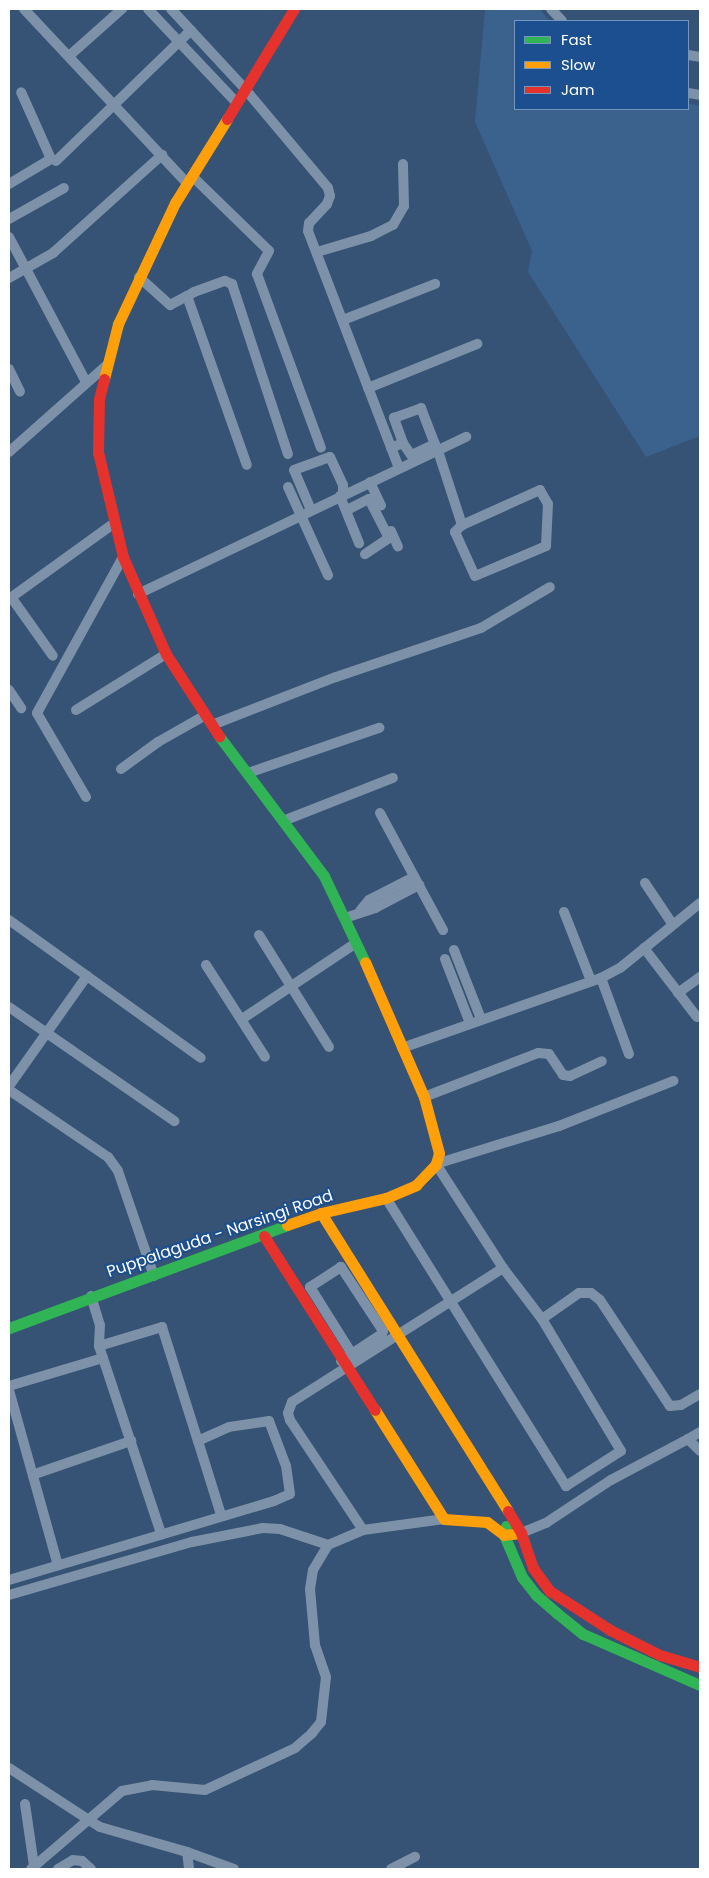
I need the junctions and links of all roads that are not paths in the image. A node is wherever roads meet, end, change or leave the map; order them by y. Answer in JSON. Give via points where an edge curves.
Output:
{"nodes":[{"id":1,"x":24,"y":9,"type":"edge"},
{"id":2,"x":122,"y":9,"type":"edge"},
{"id":3,"x":148,"y":9,"type":"edge"},
{"id":4,"x":171,"y":9,"type":"edge"},
{"id":5,"x":294,"y":9,"type":"edge"},
{"id":6,"x":551,"y":9,"type":"edge"},
{"id":7,"x":561,"y":20,"type":"edge"},
{"id":8,"x":191,"y":30,"type":"junction"},
{"id":9,"x":179,"y":43,"type":"junction"},
{"id":10,"x":69,"y":56,"type":"junction"},
{"id":11,"x":245,"y":89,"type":"junction"},
{"id":12,"x":21,"y":92,"type":"dead end"},
{"id":13,"x":237,"y":103,"type":"junction"},
{"id":14,"x":116,"y":105,"type":"junction"},
{"id":15,"x":162,"y":155,"type":"junction"},
{"id":16,"x":56,"y":161,"type":"dead end"},
{"id":17,"x":403,"y":164,"type":"dead end"},
{"id":18,"x":189,"y":180,"type":"junction"},
{"id":19,"x":9,"y":184,"type":"edge"},
{"id":20,"x":64,"y":188,"type":"dead end"},
{"id":21,"x":9,"y":219,"type":"edge"},
{"id":22,"x":9,"y":237,"type":"edge"},
{"id":23,"x":317,"y":252,"type":"junction"},
{"id":24,"x":26,"y":268,"type":"junction"},
{"id":25,"x":140,"y":277,"type":"junction"},
{"id":26,"x":9,"y":278,"type":"edge"},
{"id":27,"x":435,"y":284,"type":"dead end"},
{"id":28,"x":187,"y":296,"type":"junction"},
{"id":29,"x":343,"y":320,"type":"junction"},
{"id":30,"x":477,"y":344,"type":"dead end"},
{"id":31,"x":107,"y":365,"type":"junction"},
{"id":32,"x":9,"y":369,"type":"edge"},
{"id":33,"x":86,"y":382,"type":"junction"},
{"id":34,"x":368,"y":388,"type":"junction"},
{"id":35,"x":20,"y":392,"type":"dead end"},
{"id":36,"x":466,"y":437,"type":"dead end"},
{"id":37,"x":403,"y":443,"type":"junction"},
{"id":38,"x":321,"y":448,"type":"dead end"},
{"id":39,"x":391,"y":448,"type":"junction"},
{"id":40,"x":438,"y":451,"type":"junction"},
{"id":41,"x":9,"y":452,"type":"edge"},
{"id":42,"x":288,"y":454,"type":"dead end"},
{"id":43,"x":247,"y":465,"type":"dead end"},
{"id":44,"x":399,"y":468,"type":"junction"},
{"id":45,"x":370,"y":482,"type":"junction"},
{"id":46,"x":288,"y":487,"type":"dead end"},
{"id":47,"x":342,"y":493,"type":"junction"},
{"id":48,"x":310,"y":507,"type":"junction"},
{"id":49,"x":347,"y":510,"type":"junction"},
{"id":50,"x":301,"y":515,"type":"junction"},
{"id":51,"x":113,"y":524,"type":"junction"},
{"id":52,"x":462,"y":525,"type":"junction"},
{"id":53,"x":360,"y":543,"type":"dead end"},
{"id":54,"x":398,"y":548,"type":"dead end"},
{"id":55,"x":365,"y":554,"type":"dead end"},
{"id":56,"x":123,"y":557,"type":"junction"},
{"id":57,"x":328,"y":575,"type":"dead end"},
{"id":58,"x":550,"y":587,"type":"dead end"},
{"id":59,"x":138,"y":594,"type":"junction"},
{"id":60,"x":10,"y":598,"type":"edge"},
{"id":61,"x":166,"y":654,"type":"junction"},
{"id":62,"x":53,"y":656,"type":"dead end"},
{"id":63,"x":9,"y":690,"type":"edge"},
{"id":64,"x":21,"y":708,"type":"dead end"},
{"id":65,"x":76,"y":710,"type":"dead end"},
{"id":66,"x":204,"y":716,"type":"junction"},
{"id":67,"x":212,"y":725,"type":"junction"},
{"id":68,"x":380,"y":728,"type":"dead end"},
{"id":69,"x":121,"y":769,"type":"dead end"},
{"id":70,"x":248,"y":773,"type":"junction"},
{"id":71,"x":393,"y":778,"type":"dead end"},
{"id":72,"x":86,"y":797,"type":"dead end"},
{"id":73,"x":380,"y":813,"type":"dead end"},
{"id":74,"x":284,"y":821,"type":"junction"},
{"id":75,"x":416,"y":881,"type":"junction"},
{"id":76,"x":645,"y":883,"type":"dead end"},
{"id":77,"x":700,"y":903,"type":"edge"},
{"id":78,"x":564,"y":912,"type":"dead end"},
{"id":79,"x":346,"y":918,"type":"junction"},
{"id":80,"x":9,"y":920,"type":"edge"},
{"id":81,"x":673,"y":925,"type":"junction"},
{"id":82,"x":443,"y":930,"type":"dead end"},
{"id":83,"x":259,"y":934,"type":"dead end"},
{"id":84,"x":356,"y":943,"type":"junction"},
{"id":85,"x":644,"y":948,"type":"junction"},
{"id":86,"x":454,"y":950,"type":"dead end"},
{"id":87,"x":445,"y":959,"type":"dead end"},
{"id":88,"x":206,"y":965,"type":"dead end"},
{"id":89,"x":87,"y":976,"type":"junction"},
{"id":90,"x":700,"y":977,"type":"edge"},
{"id":91,"x":601,"y":978,"type":"junction"},
{"id":92,"x":591,"y":981,"type":"junction"},
{"id":93,"x":293,"y":988,"type":"junction"},
{"id":94,"x":678,"y":993,"type":"junction"},
{"id":95,"x":9,"y":1007,"type":"edge"},
{"id":96,"x":697,"y":1018,"type":"dead end"},
{"id":97,"x":481,"y":1019,"type":"junction"},
{"id":98,"x":242,"y":1020,"type":"junction"},
{"id":99,"x":470,"y":1023,"type":"junction"},
{"id":100,"x":47,"y":1032,"type":"junction"},
{"id":101,"x":329,"y":1047,"type":"dead end"},
{"id":102,"x":402,"y":1048,"type":"junction"},
{"id":103,"x":629,"y":1054,"type":"dead end"},
{"id":104,"x":265,"y":1057,"type":"dead end"},
{"id":105,"x":201,"y":1058,"type":"dead end"},
{"id":106,"x":602,"y":1062,"type":"dead end"},
{"id":107,"x":672,"y":1081,"type":"dead end"},
{"id":108,"x":9,"y":1086,"type":"edge"},
{"id":109,"x":9,"y":1090,"type":"edge"},
{"id":110,"x":424,"y":1097,"type":"junction"},
{"id":111,"x":174,"y":1121,"type":"dead end"},
{"id":112,"x":436,"y":1164,"type":"junction"},
{"id":113,"x":386,"y":1198,"type":"junction"},
{"id":114,"x":321,"y":1213,"type":"junction"},
{"id":115,"x":264,"y":1236,"type":"junction"},
{"id":116,"x":503,"y":1268,"type":"junction"},
{"id":117,"x":154,"y":1276,"type":"junction"},
{"id":118,"x":91,"y":1296,"type":"junction"},
{"id":119,"x":450,"y":1299,"type":"junction"},
{"id":120,"x":542,"y":1319,"type":"junction"},
{"id":121,"x":9,"y":1328,"type":"edge"},
{"id":122,"x":399,"y":1333,"type":"junction"},
{"id":123,"x":99,"y":1346,"type":"junction"},
{"id":124,"x":352,"y":1354,"type":"junction"},
{"id":125,"x":104,"y":1358,"type":"junction"},
{"id":126,"x":343,"y":1364,"type":"junction"},
{"id":127,"x":9,"y":1388,"type":"edge"},
{"id":128,"x":700,"y":1394,"type":"edge"},
{"id":129,"x":700,"y":1432,"type":"edge"},
{"id":130,"x":688,"y":1439,"type":"junction"},
{"id":131,"x":131,"y":1441,"type":"junction"},
{"id":132,"x":198,"y":1441,"type":"junction"},
{"id":133,"x":700,"y":1451,"type":"edge"},
{"id":134,"x":35,"y":1474,"type":"junction"},
{"id":135,"x":507,"y":1513,"type":"junction"},
{"id":136,"x":221,"y":1515,"type":"junction"},
{"id":137,"x":444,"y":1519,"type":"junction"},
{"id":138,"x":363,"y":1530,"type":"junction"},
{"id":139,"x":521,"y":1533,"type":"junction"},
{"id":140,"x":161,"y":1534,"type":"junction"},
{"id":141,"x":504,"y":1535,"type":"junction"},
{"id":142,"x":328,"y":1545,"type":"junction"},
{"id":143,"x":58,"y":1564,"type":"junction"},
{"id":144,"x":9,"y":1580,"type":"edge"},
{"id":145,"x":9,"y":1595,"type":"edge"},
{"id":146,"x":700,"y":1667,"type":"edge"},
{"id":147,"x":700,"y":1685,"type":"edge"},
{"id":148,"x":9,"y":1768,"type":"edge"},
{"id":149,"x":25,"y":1804,"type":"dead end"},
{"id":150,"x":87,"y":1818,"type":"junction"},
{"id":151,"x":187,"y":1852,"type":"junction"},
{"id":152,"x":415,"y":1856,"type":"dead end"},
{"id":153,"x":32,"y":1868,"type":"edge"},
{"id":154,"x":58,"y":1869,"type":"edge"},
{"id":155,"x":91,"y":1869,"type":"edge"},
{"id":156,"x":189,"y":1869,"type":"edge"},
{"id":157,"x":234,"y":1869,"type":"edge"},
{"id":158,"x":391,"y":1869,"type":"edge"}],
"edges":[{"from":1,"to":10,"type":"street"},
{"from":2,"to":10,"type":"street"},
{"from":3,"to":9,"type":"street"},
{"from":4,"to":8,"type":"street"},
{"from":5,"to":11,"type":"street"},
{"from":6,"to":7,"type":"street"},
{"from":8,"to":9,"type":"street"},
{"from":8,"to":11,"type":"street"},
{"from":9,"to":13,"type":"street"},
{"from":9,"to":14,"type":"street"},
{"from":10,"to":14,"type":"street"},
{"from":11,"to":13,"type":"street"},
{"from":11,"to":23,"type":"street","via":[[328,188],[328,204],[309,223],[308,231]]},
{"from":12,"to":19,"type":"street","via":[[51,159]]},
{"from":13,"to":18,"type":"street"},
{"from":14,"to":15,"type":"street"},
{"from":14,"to":16,"type":"street"},
{"from":15,"to":18,"type":"street"},
{"from":15,"to":24,"type":"street","via":[[53,253]]},
{"from":17,"to":23,"type":"street","via":[[404,206],[393,225],[371,236]]},
{"from":18,"to":25,"type":"street"},
{"from":18,"to":38,"type":"street","via":[[269,251],[258,274]]},
{"from":20,"to":21,"type":"street"},
{"from":22,"to":24,"type":"street"},
{"from":23,"to":29,"type":"street"},
{"from":24,"to":26,"type":"street"},
{"from":24,"to":33,"type":"street"},
{"from":25,"to":28,"type":"street","via":[[167,304],[174,305]]},
{"from":25,"to":31,"type":"street","via":[[118,324]]},
{"from":27,"to":29,"type":"street"},
{"from":28,"to":42,"type":"street","via":[[225,281],[232,284]]},
{"from":28,"to":43,"type":"street"},
{"from":29,"to":34,"type":"street"},
{"from":30,"to":34,"type":"street"},
{"from":31,"to":33,"type":"street"},
{"from":31,"to":51,"type":"street","via":[[97,421],[98,452]]},
{"from":32,"to":35,"type":"street"},
{"from":33,"to":41,"type":"street"},
{"from":34,"to":39,"type":"street"},
{"from":36,"to":40,"type":"street"},
{"from":37,"to":37,"type":"street","via":[[394,418],[421,408],[435,444],[411,455]]},
{"from":37,"to":39,"type":"street"},
{"from":39,"to":44,"type":"street"},
{"from":40,"to":44,"type":"street"},
{"from":40,"to":52,"type":"street"},
{"from":44,"to":45,"type":"street"},
{"from":45,"to":47,"type":"street"},
{"from":45,"to":54,"type":"street"},
{"from":46,"to":50,"type":"street"},
{"from":47,"to":48,"type":"street"},
{"from":47,"to":48,"type":"street","via":[[344,485],[330,457],[294,470]]},
{"from":47,"to":49,"type":"street"},
{"from":48,"to":50,"type":"street"},
{"from":49,"to":53,"type":"street"},
{"from":49,"to":55,"type":"street","via":[[370,499],[389,538]]},
{"from":50,"to":57,"type":"street"},
{"from":50,"to":59,"type":"street"},
{"from":51,"to":56,"type":"street"},
{"from":51,"to":60,"type":"street"},
{"from":52,"to":52,"type":"street","via":[[455,532],[478,577],[546,546],[548,504],[540,490]]},
{"from":56,"to":59,"type":"street"},
{"from":56,"to":72,"type":"street","via":[[38,713]]},
{"from":58,"to":67,"type":"street","via":[[481,628],[336,677]]},
{"from":59,"to":61,"type":"street"},
{"from":60,"to":62,"type":"street"},
{"from":61,"to":65,"type":"street"},
{"from":61,"to":66,"type":"street"},
{"from":63,"to":64,"type":"street"},
{"from":66,"to":67,"type":"street"},
{"from":66,"to":69,"type":"street","via":[[158,742]]},
{"from":67,"to":70,"type":"street"},
{"from":68,"to":70,"type":"street"},
{"from":70,"to":74,"type":"street"},
{"from":71,"to":74,"type":"street"},
{"from":73,"to":75,"type":"street"},
{"from":74,"to":79,"type":"street","via":[[324,876]]},
{"from":75,"to":79,"type":"street","via":[[369,900],[360,911]]},
{"from":75,"to":82,"type":"street"},
{"from":76,"to":81,"type":"street"},
{"from":77,"to":81,"type":"street"},
{"from":78,"to":92,"type":"street"},
{"from":79,"to":84,"type":"street"},
{"from":80,"to":89,"type":"street"},
{"from":81,"to":85,"type":"street"},
{"from":83,"to":93,"type":"street"},
{"from":84,"to":93,"type":"street"},
{"from":84,"to":102,"type":"street"},
{"from":85,"to":91,"type":"street"},
{"from":85,"to":94,"type":"street"},
{"from":86,"to":97,"type":"street"},
{"from":87,"to":99,"type":"street"},
{"from":88,"to":98,"type":"street"},
{"from":89,"to":100,"type":"street"},
{"from":89,"to":105,"type":"street"},
{"from":90,"to":94,"type":"street"},
{"from":91,"to":92,"type":"street"},
{"from":91,"to":103,"type":"street"},
{"from":92,"to":97,"type":"street"},
{"from":93,"to":98,"type":"street"},
{"from":93,"to":101,"type":"street"},
{"from":94,"to":96,"type":"street"},
{"from":95,"to":100,"type":"street"},
{"from":97,"to":99,"type":"street"},
{"from":98,"to":104,"type":"street"},
{"from":99,"to":102,"type":"street"},
{"from":100,"to":108,"type":"street"},
{"from":100,"to":111,"type":"street"},
{"from":102,"to":110,"type":"street"},
{"from":106,"to":110,"type":"street","via":[[570,1076],[563,1075],[545,1052]]},
{"from":107,"to":112,"type":"street","via":[[559,1126]]},
{"from":109,"to":117,"type":"street","via":[[108,1157],[118,1171]]},
{"from":110,"to":112,"type":"street","via":[[437,1140],[439,1154]]},
{"from":112,"to":113,"type":"street","name":"Puppalaguda - Narsingi Road","via":[[416,1185]]},
{"from":112,"to":116,"type":"street"},
{"from":113,"to":114,"type":"street","name":"Puppalaguda - Narsingi Road"},
{"from":113,"to":119,"type":"street"},
{"from":114,"to":115,"type":"street","name":"Puppalaguda - Narsingi Road"},
{"from":114,"to":122,"type":"street"},
{"from":115,"to":117,"type":"street","name":"Puppalaguda - Narsingi Road"},
{"from":115,"to":126,"type":"street"},
{"from":116,"to":119,"type":"street"},
{"from":116,"to":120,"type":"street"},
{"from":117,"to":118,"type":"street","name":"Puppalaguda - Narsingi Road"},
{"from":118,"to":121,"type":"street","name":"Puppalaguda - Narsingi Road"},
{"from":118,"to":123,"type":"street","via":[[100,1325]]},
{"from":119,"to":120,"type":"street","via":[[566,1486],[621,1450]]},
{"from":119,"to":122,"type":"street"},
{"from":120,"to":128,"type":"street","via":[[578,1293],[591,1293],[600,1300],[670,1406],[681,1405]]},
{"from":122,"to":126,"type":"street"},
{"from":122,"to":135,"type":"street"},
{"from":123,"to":125,"type":"street"},
{"from":123,"to":132,"type":"street","via":[[162,1327]]},
{"from":124,"to":124,"type":"street","via":[[382,1334],[383,1329],[341,1267],[310,1287]]},
{"from":124,"to":126,"type":"street"},
{"from":125,"to":127,"type":"street"},
{"from":125,"to":131,"type":"street"},
{"from":126,"to":137,"type":"street"},
{"from":126,"to":138,"type":"street","via":[[292,1402],[288,1413]]},
{"from":127,"to":134,"type":"street"},
{"from":129,"to":130,"type":"street"},
{"from":130,"to":133,"type":"street"},
{"from":130,"to":139,"type":"street","via":[[611,1480],[546,1523]]},
{"from":131,"to":134,"type":"street"},
{"from":131,"to":140,"type":"street"},
{"from":132,"to":136,"type":"street"},
{"from":132,"to":136,"type":"street","via":[[228,1428],[269,1421],[277,1436],[290,1494]]},
{"from":134,"to":143,"type":"street"},
{"from":135,"to":139,"type":"street"},
{"from":135,"to":141,"type":"street"},
{"from":136,"to":140,"type":"street"},
{"from":137,"to":138,"type":"street"},
{"from":137,"to":141,"type":"street","via":[[487,1522]]},
{"from":138,"to":142,"type":"street"},
{"from":139,"to":141,"type":"street"},
{"from":139,"to":146,"type":"street","via":[[533,1568],[550,1591],[610,1630],[660,1655]]},
{"from":140,"to":143,"type":"street"},
{"from":141,"to":147,"type":"street","via":[[522,1577],[570,1624],[584,1634]]},
{"from":142,"to":145,"type":"street","via":[[280,1529],[262,1528],[192,1542]]},
{"from":142,"to":150,"type":"street","via":[[313,1570],[310,1589],[315,1644],[326,1677],[321,1722],[312,1733],[294,1748],[205,1790],[152,1785],[122,1791]]},
{"from":143,"to":144,"type":"street"},
{"from":148,"to":150,"type":"street"},
{"from":149,"to":153,"type":"street"},
{"from":150,"to":151,"type":"street","via":[[134,1839]]},
{"from":150,"to":153,"type":"street"},
{"from":151,"to":156,"type":"street"},
{"from":151,"to":157,"type":"street"},
{"from":152,"to":158,"type":"street"},
{"from":154,"to":155,"type":"street","via":[[73,1860]]}]}
